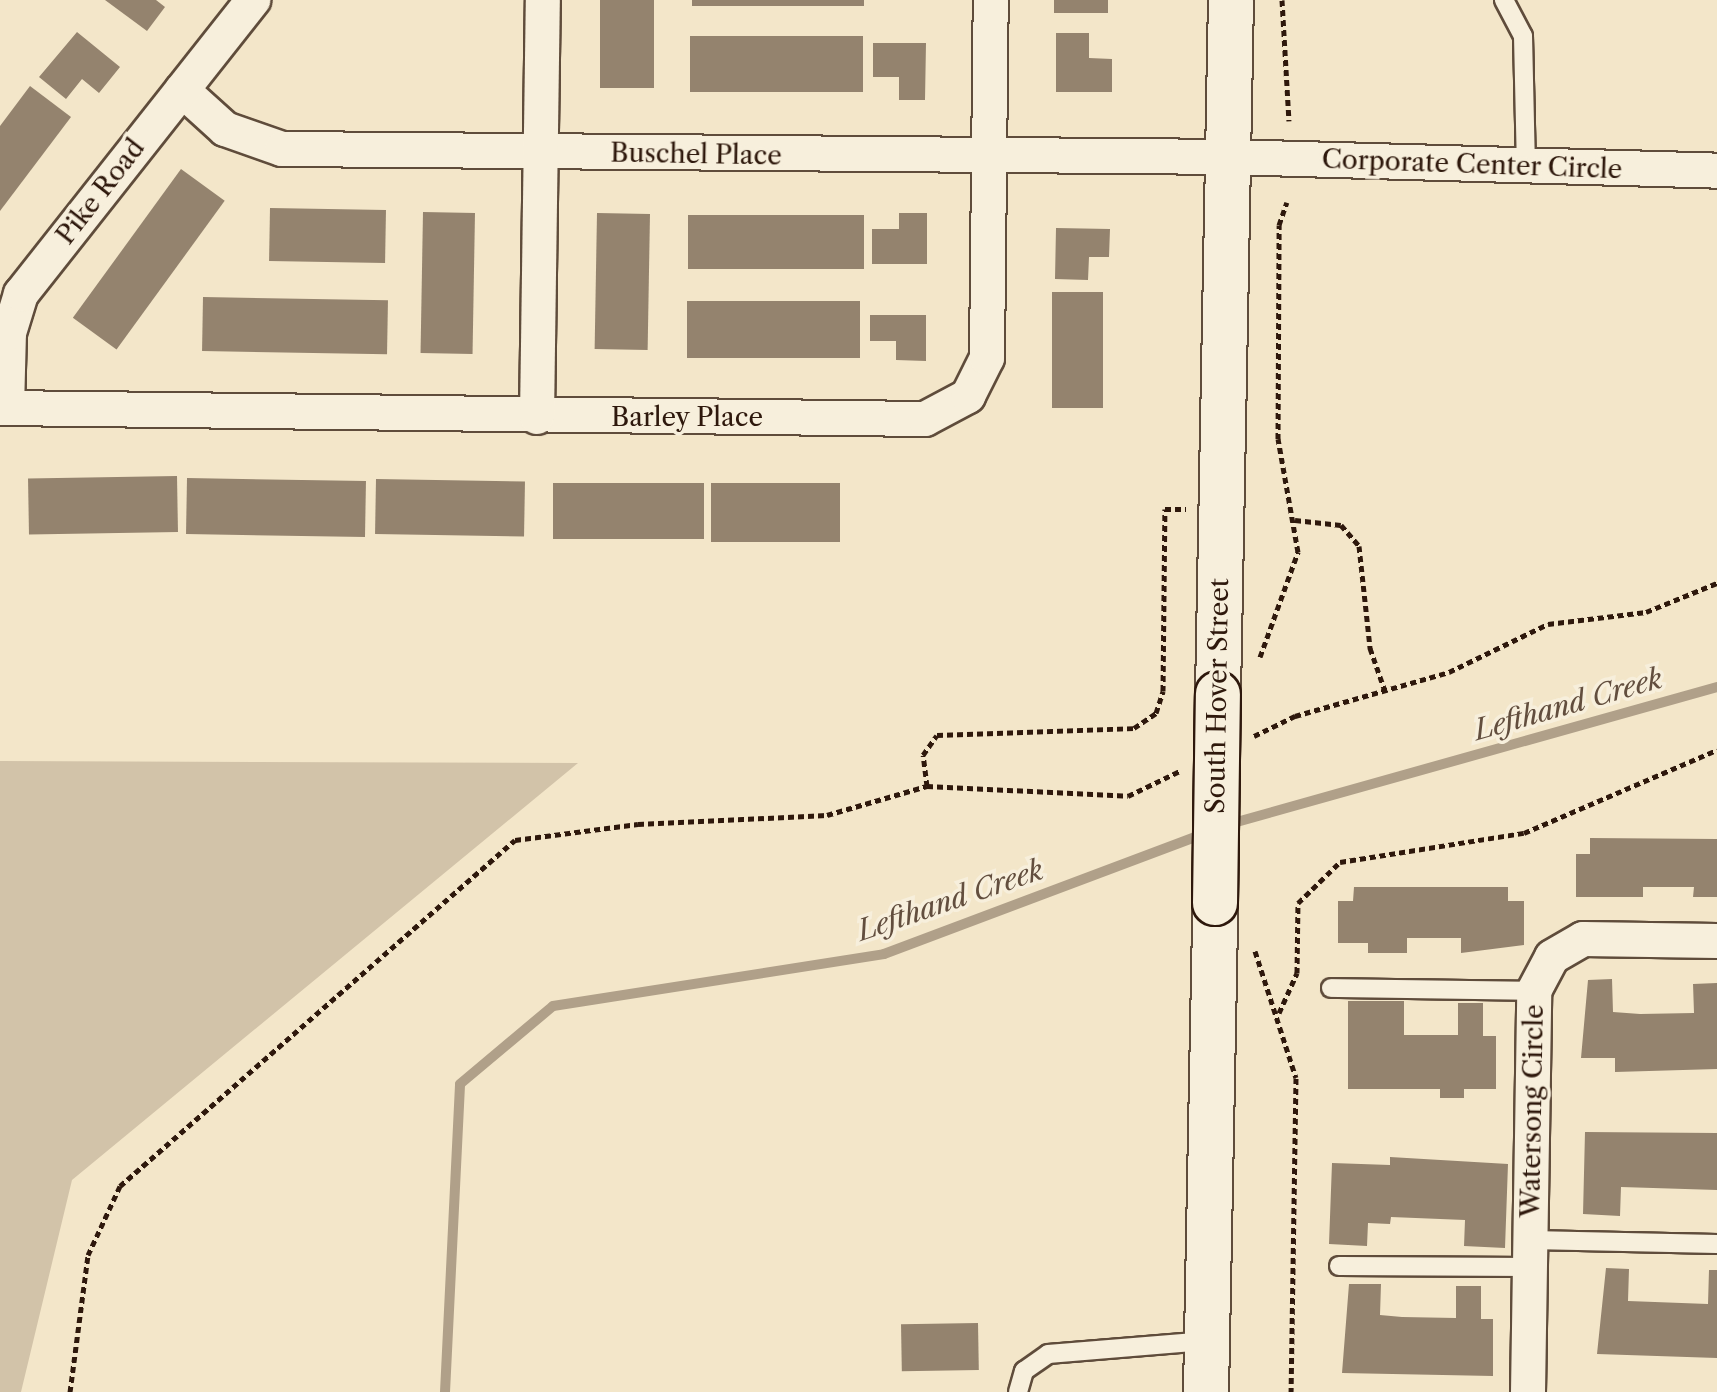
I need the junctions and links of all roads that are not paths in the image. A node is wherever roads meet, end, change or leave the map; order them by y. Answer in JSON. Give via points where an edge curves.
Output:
{"nodes":[{"id":1,"x":253,"y":0,"type":"edge"},
{"id":2,"x":543,"y":0,"type":"edge"},
{"id":3,"x":991,"y":0,"type":"edge"},
{"id":4,"x":1231,"y":0,"type":"edge"},
{"id":5,"x":1504,"y":0,"type":"edge"},
{"id":6,"x":182,"y":90,"type":"junction"},
{"id":7,"x":541,"y":153,"type":"junction"},
{"id":8,"x":1228,"y":157,"type":"junction"},
{"id":9,"x":992,"y":159,"type":"junction"},
{"id":10,"x":1526,"y":167,"type":"junction"},
{"id":11,"x":1717,"y":171,"type":"edge"},
{"id":12,"x":4,"y":408,"type":"edge"},
{"id":13,"x":537,"y":417,"type":"junction"},
{"id":14,"x":1717,"y":941,"type":"edge"},
{"id":15,"x":1331,"y":988,"type":"dead end"},
{"id":16,"x":1534,"y":991,"type":"junction"},
{"id":17,"x":1717,"y":1244,"type":"edge"},
{"id":18,"x":1531,"y":1253,"type":"junction"},
{"id":19,"x":1339,"y":1266,"type":"dead end"},
{"id":20,"x":1207,"y":1341,"type":"junction"},
{"id":21,"x":1018,"y":1392,"type":"edge"},
{"id":22,"x":1206,"y":1392,"type":"edge"},
{"id":23,"x":1528,"y":1392,"type":"edge"}],
"edges":[{"from":1,"to":6,"type":"street","name":"Pike Road"},
{"from":2,"to":7,"type":"street"},
{"from":3,"to":9,"type":"street","name":"Barley Place"},
{"from":4,"to":8,"type":"main road","name":"South Hover Street"},
{"from":5,"to":10,"type":"lane","via":[[1523,36]]},
{"from":6,"to":7,"type":"street","name":"Buschel Place","via":[[225,129],[282,149]]},
{"from":6,"to":12,"type":"street","name":"Pike Road","via":[[21,294],[9,333]]},
{"from":7,"to":9,"type":"street","name":"Buschel Place"},
{"from":7,"to":13,"type":"street"},
{"from":8,"to":9,"type":"street","name":"Buschel Place"},
{"from":8,"to":10,"type":"street","name":"Corporate Center Circle"},
{"from":8,"to":20,"type":"main road","name":"South Hover Street","bridge":true},
{"from":9,"to":13,"type":"street","name":"Barley Place","via":[[987,358],[968,396],[925,419]]},
{"from":10,"to":11,"type":"street","name":"Corporate Center Circle"},
{"from":12,"to":13,"type":"street","name":"Barley Place"},
{"from":14,"to":16,"type":"street","name":"Watersong Circle","via":[[1583,939],[1552,957]]},
{"from":15,"to":16,"type":"lane"},
{"from":16,"to":18,"type":"street","name":"Watersong Circle"},
{"from":17,"to":18,"type":"lane"},
{"from":18,"to":19,"type":"lane"},
{"from":18,"to":23,"type":"street","name":"Watersong Circle"},
{"from":20,"to":21,"type":"lane","via":[[1048,1354],[1024,1371]]},
{"from":20,"to":22,"type":"main road","name":"South Hover Street"}]}
